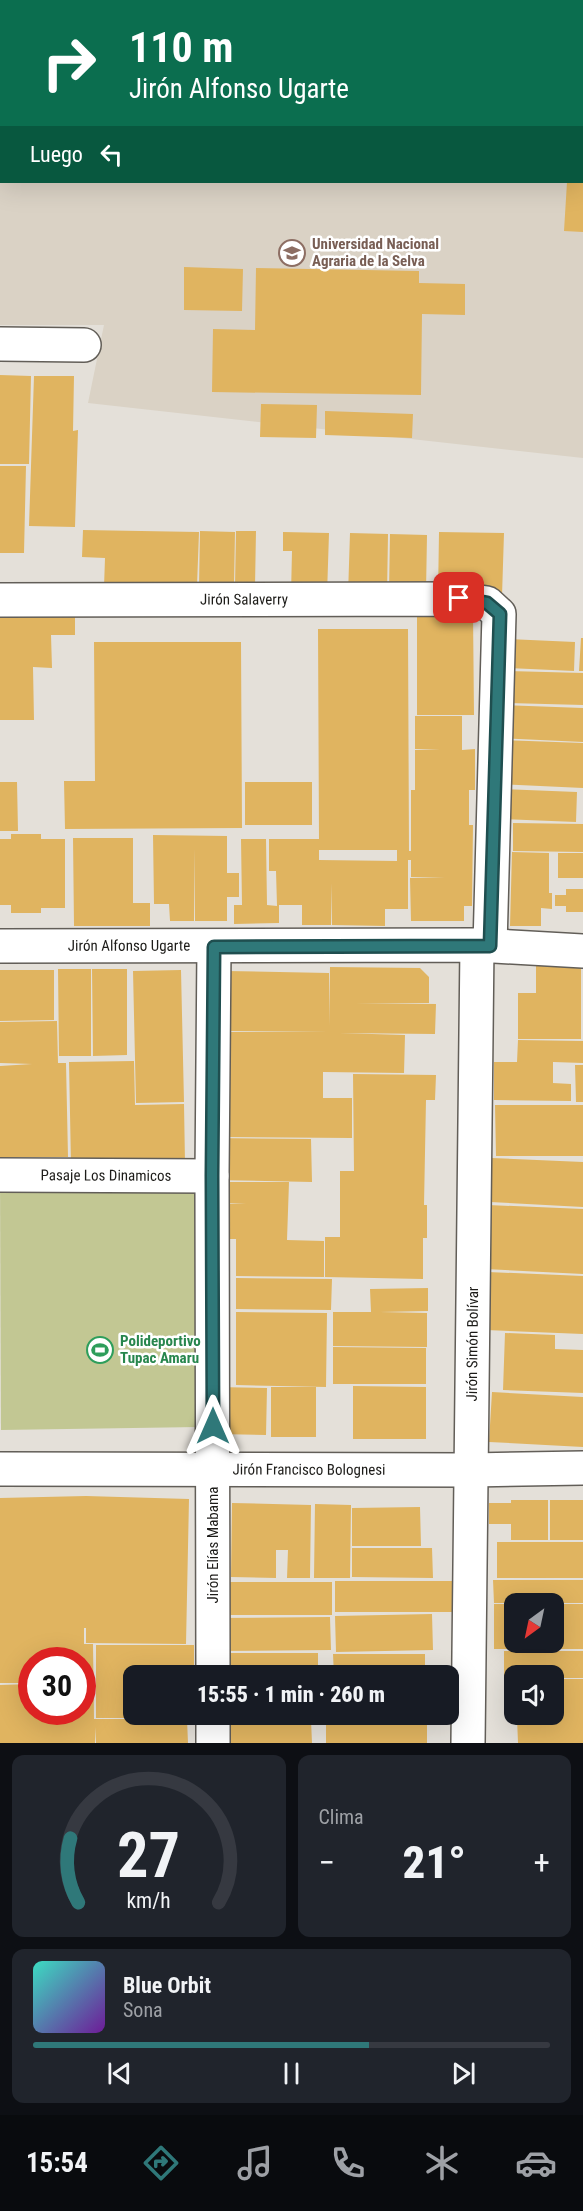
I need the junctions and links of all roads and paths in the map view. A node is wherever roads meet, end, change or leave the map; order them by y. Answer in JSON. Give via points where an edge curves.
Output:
{"nodes":[{"id":1,"x":0,"y":344,"type":"edge"},
{"id":2,"x":84,"y":345,"type":"dead end"},
{"id":3,"x":0,"y":600,"type":"edge"},
{"id":4,"x":487,"y":603,"type":"joint"},
{"id":5,"x":483,"y":945,"type":"junction"},
{"id":6,"x":0,"y":946,"type":"edge"},
{"id":7,"x":214,"y":947,"type":"junction"},
{"id":8,"x":583,"y":951,"type":"edge"},
{"id":9,"x":0,"y":1175,"type":"edge"},
{"id":10,"x":212,"y":1176,"type":"junction"},
{"id":11,"x":583,"y":1468,"type":"edge"},
{"id":12,"x":0,"y":1469,"type":"edge"},
{"id":13,"x":471,"y":1470,"type":"junction"},
{"id":14,"x":214,"y":1471,"type":"junction"},
{"id":15,"x":213,"y":1665,"type":"edge"},
{"id":16,"x":213,"y":1725,"type":"edge"},
{"id":17,"x":213,"y":1743,"type":"edge"},
{"id":18,"x":468,"y":1743,"type":"edge"}],
"edges":[{"from":1,"to":2,"type":"street"},
{"from":3,"to":4,"type":"street","name":"Jirón Salaverry","via":[[459,598]]},
{"from":4,"to":5,"type":"street","name":"Jirón Simón Bolívar","via":[[500,614]]},
{"from":5,"to":7,"type":"street","name":"Jirón Alfonso Ugarte"},
{"from":5,"to":8,"type":"street","name":"Jirón Alfonso Ugarte"},
{"from":5,"to":13,"type":"street","name":"Jirón Simón Bolívar"},
{"from":6,"to":7,"type":"street","name":"Jirón Alfonso Ugarte"},
{"from":7,"to":10,"type":"street","name":"Jirón Elías Mabama"},
{"from":9,"to":10,"type":"street","name":"Pasaje Los Dinamicos"},
{"from":10,"to":14,"type":"street","name":"Jirón Elías Mabama"},
{"from":11,"to":13,"type":"street","name":"Jirón Francisco Bolognesi"},
{"from":12,"to":14,"type":"street","name":"Jirón Francisco Bolognesi"},
{"from":13,"to":14,"type":"street","name":"Jirón Francisco Bolognesi"},
{"from":13,"to":18,"type":"street","name":"Jirón Simón Bolívar"},
{"from":14,"to":15,"type":"street","name":"Jirón Elías Mabama"},
{"from":16,"to":17,"type":"street"}]}
